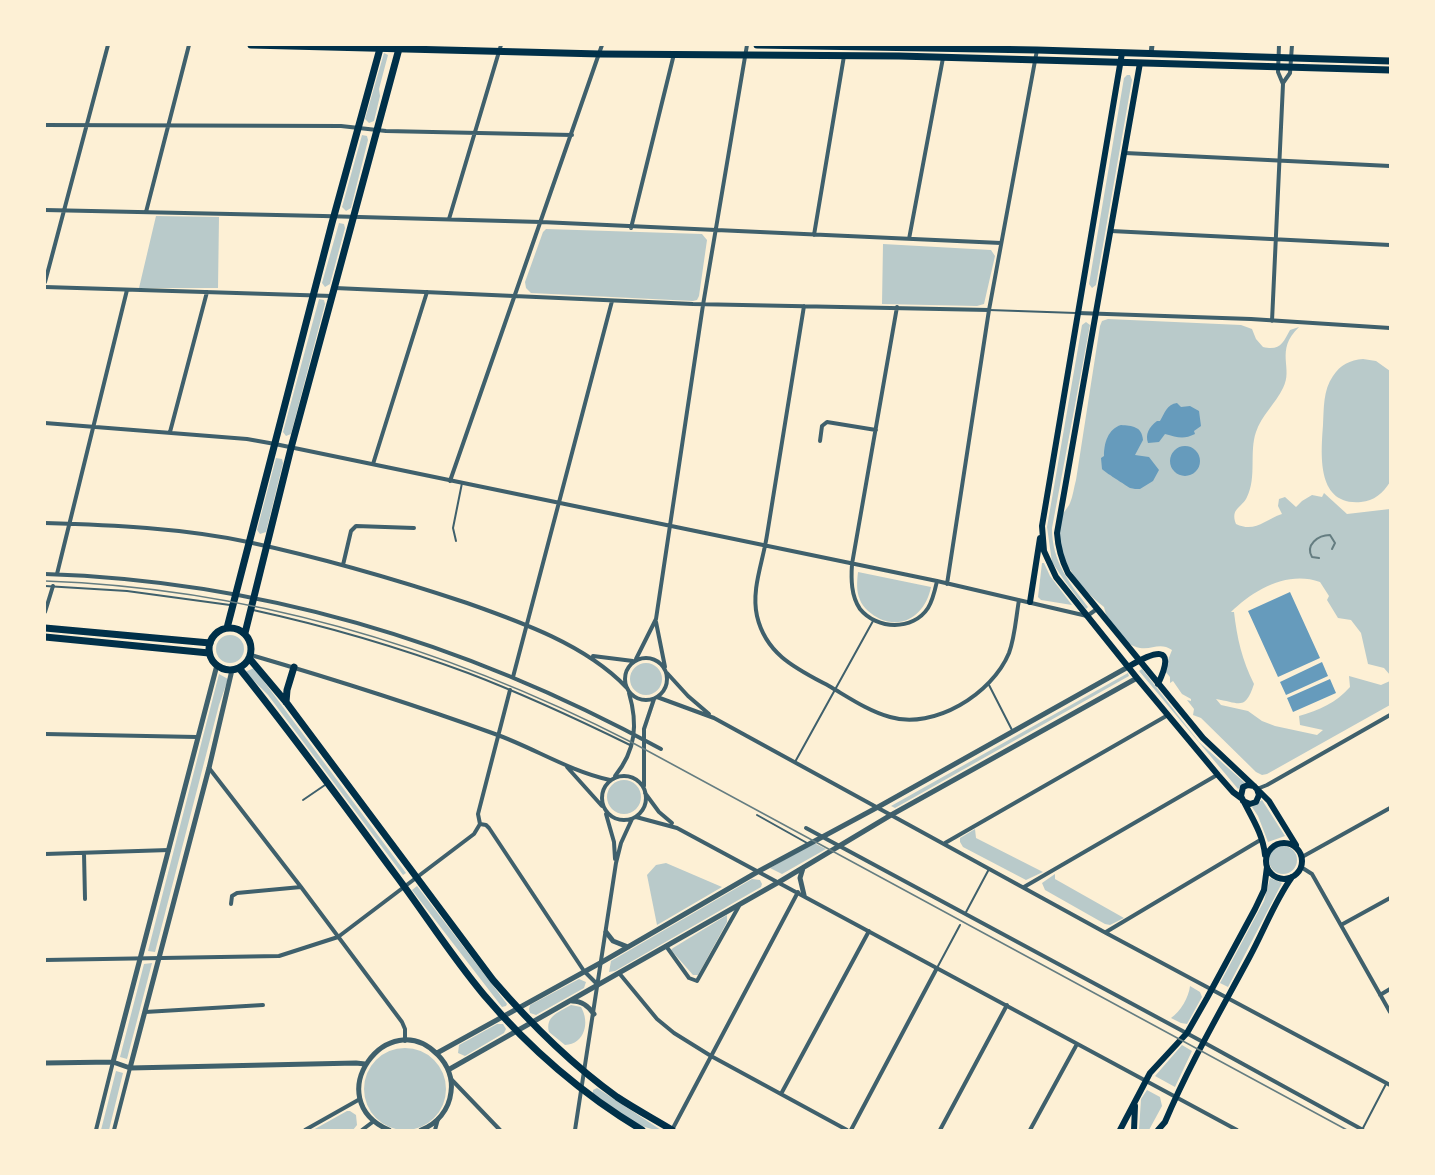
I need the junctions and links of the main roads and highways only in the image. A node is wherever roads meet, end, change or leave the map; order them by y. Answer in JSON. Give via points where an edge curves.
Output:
{"nodes":[{"id":1,"x":251,"y":45,"type":"edge"},
{"id":2,"x":276,"y":45,"type":"edge"},
{"id":3,"x":757,"y":45,"type":"edge"},
{"id":4,"x":381,"y":46,"type":"edge"},
{"id":5,"x":900,"y":46,"type":"edge"},
{"id":6,"x":399,"y":47,"type":"edge"},
{"id":7,"x":501,"y":48,"type":"edge"},
{"id":8,"x":1123,"y":49,"type":"edge"},
{"id":9,"x":1151,"y":54,"type":"junction"},
{"id":10,"x":1390,"y":61,"type":"edge"},
{"id":11,"x":1121,"y":63,"type":"junction"},
{"id":12,"x":1140,"y":63,"type":"junction"},
{"id":13,"x":1149,"y":63,"type":"junction"},
{"id":14,"x":1390,"y":70,"type":"edge"},
{"id":15,"x":1042,"y":526,"type":"junction"},
{"id":16,"x":1030,"y":602,"type":"road end"},
{"id":17,"x":45,"y":628,"type":"edge"},
{"id":18,"x":227,"y":628,"type":"junction"},
{"id":19,"x":245,"y":633,"type":"junction"},
{"id":20,"x":45,"y":637,"type":"edge"},
{"id":21,"x":210,"y":644,"type":"junction"},
{"id":22,"x":210,"y":652,"type":"junction"},
{"id":23,"x":250,"y":656,"type":"junction"},
{"id":24,"x":1140,"y":660,"type":"junction"},
{"id":25,"x":294,"y":667,"type":"road end"},
{"id":26,"x":1128,"y":667,"type":"junction"},
{"id":27,"x":236,"y":669,"type":"junction"},
{"id":28,"x":1158,"y":684,"type":"junction"},
{"id":29,"x":286,"y":702,"type":"junction"},
{"id":30,"x":1257,"y":789,"type":"junction"},
{"id":31,"x":1242,"y":800,"type":"junction"},
{"id":32,"x":1301,"y":854,"type":"junction"},
{"id":33,"x":1266,"y":864,"type":"junction"},
{"id":34,"x":1292,"y":877,"type":"junction"},
{"id":35,"x":1135,"y":1102,"type":"junction"},
{"id":36,"x":1165,"y":1122,"type":"junction"},
{"id":37,"x":642,"y":1130,"type":"edge"},
{"id":38,"x":672,"y":1130,"type":"edge"},
{"id":39,"x":1120,"y":1130,"type":"edge"},
{"id":40,"x":1134,"y":1130,"type":"edge"},
{"id":41,"x":1158,"y":1130,"type":"edge"},
{"id":42,"x":1165,"y":1130,"type":"edge"}],
"edges":[{"from":1,"to":2,"type":"main road"},
{"from":2,"to":4,"type":"main road"},
{"from":3,"to":5,"type":"main road"},
{"from":4,"to":6,"type":"main road"},
{"from":4,"to":18,"type":"main road"},
{"from":5,"to":8,"type":"main road"},
{"from":6,"to":7,"type":"main road"},
{"from":6,"to":19,"type":"main road"},
{"from":7,"to":11,"type":"main road","via":[[600,54],[899,56]]},
{"from":8,"to":9,"type":"main road"},
{"from":8,"to":11,"type":"main road"},
{"from":9,"to":10,"type":"main road"},
{"from":9,"to":13,"type":"main road"},
{"from":11,"to":12,"type":"main road"},
{"from":11,"to":15,"type":"main road"},
{"from":12,"to":13,"type":"main road"},
{"from":12,"to":24,"type":"main road","via":[[1058,533],[1061,559],[1068,573]]},
{"from":13,"to":14,"type":"main road"},
{"from":15,"to":16,"type":"main road"},
{"from":15,"to":26,"type":"main road","via":[[1044,551],[1051,569]]},
{"from":17,"to":21,"type":"main road"},
{"from":18,"to":19,"type":"main road"},
{"from":18,"to":21,"type":"main road","via":[[217,632]]},
{"from":19,"to":23,"type":"main road","via":[[251,643]]},
{"from":20,"to":22,"type":"main road"},
{"from":21,"to":22,"type":"main road"},
{"from":22,"to":27,"type":"main road","via":[[223,669]]},
{"from":23,"to":27,"type":"main road"},
{"from":23,"to":29,"type":"main road"},
{"from":24,"to":26,"type":"main road"},
{"from":24,"to":28,"type":"main road"},
{"from":24,"to":28,"type":"main road","via":[[1155,653],[1165,658]]},
{"from":25,"to":29,"type":"main road"},
{"from":26,"to":31,"type":"main road"},
{"from":27,"to":37,"type":"main road","via":[[328,783],[483,994],[582,1090]]},
{"from":28,"to":30,"type":"main road","via":[[1203,738]]},
{"from":29,"to":38,"type":"main road","via":[[517,1007],[617,1097]]},
{"from":30,"to":31,"type":"main road","via":[[1259,797],[1254,803]]},
{"from":30,"to":31,"type":"main road","via":[[1243,787]]},
{"from":30,"to":32,"type":"main road","via":[[1269,801]]},
{"from":31,"to":33,"type":"main road","via":[[1262,839]]},
{"from":32,"to":33,"type":"main road","via":[[1290,843],[1278,843],[1269,850]]},
{"from":32,"to":34,"type":"main road","via":[[1301,867]]},
{"from":33,"to":34,"type":"main road","via":[[1270,873],[1280,879]]},
{"from":33,"to":35,"type":"main road","via":[[1264,890],[1212,990],[1187,1033],[1146,1081]]},
{"from":34,"to":36,"type":"main road","via":[[1203,1042]]},
{"from":35,"to":39,"type":"main road"},
{"from":35,"to":40,"type":"main road"},
{"from":36,"to":41,"type":"main road"},
{"from":36,"to":42,"type":"main road"}]}
